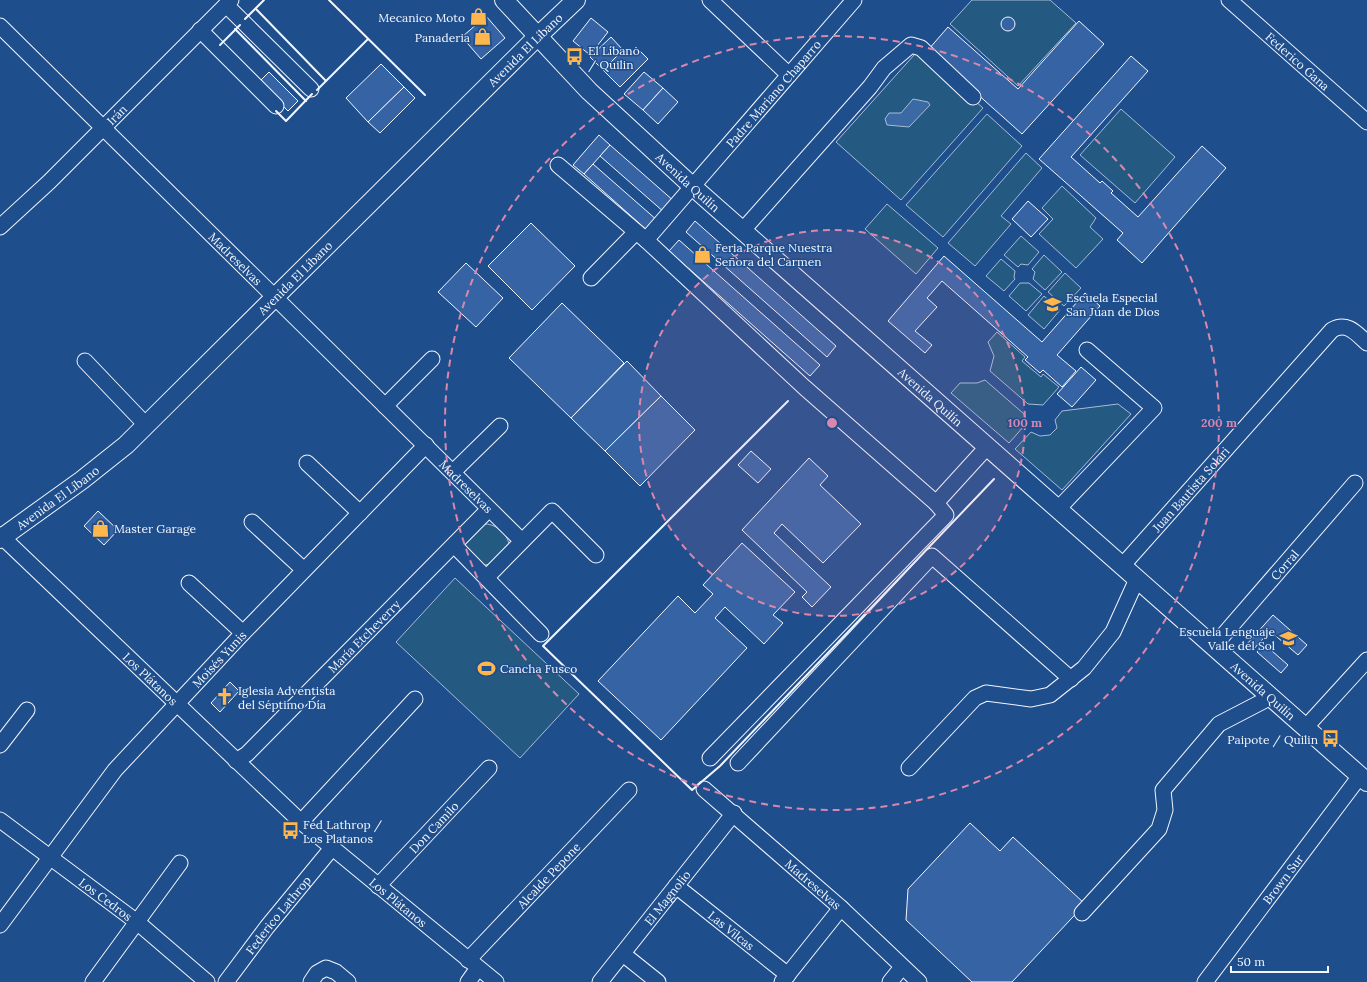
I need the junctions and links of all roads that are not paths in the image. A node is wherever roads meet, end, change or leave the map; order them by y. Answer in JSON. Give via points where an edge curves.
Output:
{"nodes":[{"id":1,"x":504,"y":0,"type":"edge"},
{"id":2,"x":576,"y":0,"type":"edge"},
{"id":3,"x":710,"y":0,"type":"edge"},
{"id":4,"x":854,"y":0,"type":"edge"},
{"id":5,"x":1229,"y":0,"type":"edge"},
{"id":6,"x":228,"y":2,"type":"edge"},
{"id":7,"x":0,"y":26,"type":"edge"},
{"id":8,"x":200,"y":30,"type":"junction"},
{"id":9,"x":537,"y":37,"type":"junction"},
{"id":10,"x":789,"y":75,"type":"junction"},
{"id":11,"x":311,"y":89,"type":"dead end"},
{"id":12,"x":973,"y":97,"type":"dead end"},
{"id":13,"x":276,"y":106,"type":"dead end"},
{"id":14,"x":1367,"y":122,"type":"edge"},
{"id":15,"x":103,"y":127,"type":"junction"},
{"id":16,"x":558,"y":165,"type":"dead end"},
{"id":17,"x":692,"y":186,"type":"junction"},
{"id":18,"x":0,"y":227,"type":"edge"},
{"id":19,"x":743,"y":230,"type":"junction"},
{"id":20,"x":641,"y":236,"type":"junction"},
{"id":21,"x":591,"y":278,"type":"dead end"},
{"id":22,"x":275,"y":296,"type":"junction"},
{"id":23,"x":1367,"y":343,"type":"edge"},
{"id":24,"x":1087,"y":350,"type":"dead end"},
{"id":25,"x":432,"y":359,"type":"dead end"},
{"id":26,"x":85,"y":361,"type":"dead end"},
{"id":27,"x":385,"y":406,"type":"junction"},
{"id":28,"x":146,"y":426,"type":"junction"},
{"id":29,"x":500,"y":426,"type":"dead end"},
{"id":30,"x":426,"y":446,"type":"junction"},
{"id":31,"x":987,"y":447,"type":"junction"},
{"id":32,"x":307,"y":463,"type":"dead end"},
{"id":33,"x":453,"y":472,"type":"junction"},
{"id":34,"x":1355,"y":483,"type":"dead end"},
{"id":35,"x":936,"y":503,"type":"junction"},
{"id":36,"x":489,"y":509,"type":"junction"},
{"id":37,"x":1058,"y":509,"type":"junction"},
{"id":38,"x":360,"y":513,"type":"junction"},
{"id":39,"x":252,"y":522,"type":"dead end"},
{"id":40,"x":1,"y":537,"type":"edge"},
{"id":41,"x":522,"y":541,"type":"junction"},
{"id":42,"x":454,"y":545,"type":"junction"},
{"id":43,"x":596,"y":555,"type":"dead end"},
{"id":44,"x":1122,"y":566,"type":"junction"},
{"id":45,"x":304,"y":570,"type":"junction"},
{"id":46,"x":487,"y":577,"type":"junction"},
{"id":47,"x":1137,"y":579,"type":"junction"},
{"id":48,"x":190,"y":582,"type":"dead end"},
{"id":49,"x":243,"y":634,"type":"junction"},
{"id":50,"x":541,"y":634,"type":"dead end"},
{"id":51,"x":1213,"y":647,"type":"junction"},
{"id":52,"x":1367,"y":660,"type":"edge"},
{"id":53,"x":1071,"y":679,"type":"junction"},
{"id":54,"x":1271,"y":697,"type":"junction"},
{"id":55,"x":415,"y":699,"type":"dead end"},
{"id":56,"x":177,"y":703,"type":"junction"},
{"id":57,"x":27,"y":710,"type":"dead end"},
{"id":58,"x":1305,"y":728,"type":"junction"},
{"id":59,"x":0,"y":745,"type":"edge"},
{"id":60,"x":710,"y":758,"type":"dead end"},
{"id":61,"x":236,"y":761,"type":"junction"},
{"id":62,"x":738,"y":763,"type":"dead end"},
{"id":63,"x":489,"y":768,"type":"dead end"},
{"id":64,"x":909,"y":768,"type":"dead end"},
{"id":65,"x":1364,"y":779,"type":"edge"},
{"id":66,"x":704,"y":789,"type":"dead end"},
{"id":67,"x":629,"y":790,"type":"dead end"},
{"id":68,"x":734,"y":813,"type":"junction"},
{"id":69,"x":0,"y":820,"type":"edge"},
{"id":70,"x":300,"y":822,"type":"junction"},
{"id":71,"x":332,"y":848,"type":"junction"},
{"id":72,"x":50,"y":857,"type":"junction"},
{"id":73,"x":180,"y":864,"type":"dead end"},
{"id":74,"x":378,"y":886,"type":"junction"},
{"id":75,"x":676,"y":886,"type":"junction"},
{"id":76,"x":841,"y":908,"type":"junction"},
{"id":77,"x":1082,"y":912,"type":"dead end"},
{"id":78,"x":137,"y":922,"type":"junction"},
{"id":79,"x":0,"y":925,"type":"edge"},
{"id":80,"x":623,"y":954,"type":"junction"},
{"id":81,"x":474,"y":964,"type":"junction"},
{"id":82,"x":902,"y":967,"type":"junction"},
{"id":83,"x":785,"y":978,"type":"edge"},
{"id":84,"x":93,"y":982,"type":"edge"},
{"id":85,"x":208,"y":982,"type":"edge"},
{"id":86,"x":226,"y":982,"type":"edge"},
{"id":87,"x":311,"y":982,"type":"edge"},
{"id":88,"x":348,"y":982,"type":"edge"},
{"id":89,"x":468,"y":982,"type":"edge"},
{"id":90,"x":496,"y":982,"type":"edge"},
{"id":91,"x":600,"y":982,"type":"edge"},
{"id":92,"x":658,"y":982,"type":"edge"},
{"id":93,"x":890,"y":982,"type":"edge"},
{"id":94,"x":919,"y":982,"type":"edge"},
{"id":95,"x":1205,"y":982,"type":"edge"}],
"edges":[{"from":1,"to":9,"type":"main road","name":"Avenida Quilín"},
{"from":2,"to":9,"type":"main road","name":"Avenida El Líbano"},
{"from":3,"to":10,"type":"street"},
{"from":4,"to":10,"type":"street","name":"Padre Mariano Chaparro"},
{"from":5,"to":14,"type":"street","name":"Federico Gana"},
{"from":6,"to":8,"type":"street","name":"Irán"},
{"from":6,"to":11,"type":"street"},
{"from":7,"to":15,"type":"street","name":"Madreselvas"},
{"from":8,"to":13,"type":"street"},
{"from":8,"to":15,"type":"street","name":"Irán"},
{"from":9,"to":17,"type":"main road","name":"Avenida Quilín","via":[[589,91]]},
{"from":9,"to":22,"type":"main road","name":"Avenida El Líbano"},
{"from":10,"to":17,"type":"street","name":"Padre Mariano Chaparro"},
{"from":12,"to":19,"type":"street","via":[[921,48],[911,45],[884,68]]},
{"from":15,"to":18,"type":"street","name":"Irán"},
{"from":15,"to":22,"type":"street","name":"Madreselvas"},
{"from":16,"to":20,"type":"street"},
{"from":17,"to":19,"type":"main road","name":"Avenida Quilín"},
{"from":17,"to":20,"type":"street","name":"Padre Mariano Chaparro"},
{"from":19,"to":31,"type":"main road","name":"Avenida Quilín"},
{"from":20,"to":21,"type":"street","name":"Padre Mariano Chaparro"},
{"from":20,"to":35,"type":"street","via":[[804,387]]},
{"from":22,"to":27,"type":"street","name":"Madreselvas"},
{"from":22,"to":28,"type":"main road","name":"Avenida El Líbano"},
{"from":23,"to":44,"type":"street","name":"Juan Bautista Solari","via":[[1349,328],[1340,326],[1329,333]]},
{"from":24,"to":37,"type":"street","via":[[1154,408]]},
{"from":25,"to":27,"type":"street"},
{"from":26,"to":28,"type":"street"},
{"from":27,"to":30,"type":"street","name":"Madreselvas"},
{"from":28,"to":40,"type":"main road","name":"Avenida El Líbano","via":[[104,464]]},
{"from":29,"to":33,"type":"street"},
{"from":30,"to":33,"type":"street","name":"Madreselvas"},
{"from":30,"to":38,"type":"street","name":"Moisés Yunis"},
{"from":31,"to":35,"type":"street"},
{"from":31,"to":37,"type":"main road","name":"Avenida Quilín"},
{"from":32,"to":38,"type":"street"},
{"from":33,"to":36,"type":"street","name":"Madreselvas"},
{"from":34,"to":51,"type":"street","name":"Corral"},
{"from":35,"to":60,"type":"street","via":[[946,515]]},
{"from":36,"to":41,"type":"street","name":"Madreselvas"},
{"from":36,"to":42,"type":"street","name":"María Etcheverry"},
{"from":37,"to":44,"type":"main road","name":"Avenida Quilín"},
{"from":38,"to":45,"type":"street","name":"Moisés Yunis"},
{"from":39,"to":45,"type":"street"},
{"from":40,"to":56,"type":"street","name":"Los Plátanos"},
{"from":41,"to":43,"type":"street","via":[[552,511]]},
{"from":41,"to":46,"type":"street"},
{"from":42,"to":46,"type":"street"},
{"from":42,"to":61,"type":"street","name":"María Etcheverry","via":[[247,754]]},
{"from":44,"to":47,"type":"main road","name":"Avenida Quilín"},
{"from":45,"to":49,"type":"street","name":"Moisés Yunis"},
{"from":46,"to":50,"type":"street"},
{"from":47,"to":51,"type":"main road","name":"Avenida Quilín"},
{"from":47,"to":53,"type":"street","via":[[1113,632],[1084,668]]},
{"from":48,"to":49,"type":"street"},
{"from":49,"to":56,"type":"street","name":"Moisés Yunis"},
{"from":51,"to":54,"type":"main road","name":"Avenida Quilín"},
{"from":52,"to":58,"type":"street"},
{"from":53,"to":62,"type":"street","via":[[932,556]]},
{"from":53,"to":64,"type":"street","via":[[1050,696],[1031,699],[986,693],[975,698]]},
{"from":54,"to":58,"type":"main road","name":"Avenida Quilín"},
{"from":54,"to":77,"type":"street","via":[[1219,724],[1162,790],[1165,810],[1159,829]]},
{"from":55,"to":70,"type":"street"},
{"from":56,"to":61,"type":"street","name":"Los Plátanos"},
{"from":56,"to":72,"type":"street","name":"Moisés Yunis","via":[[115,770]]},
{"from":57,"to":59,"type":"street"},
{"from":58,"to":65,"type":"main road","name":"Avenida Quilín"},
{"from":61,"to":70,"type":"street","name":"Los Plátanos"},
{"from":63,"to":74,"type":"street","name":"Don Camilo"},
{"from":65,"to":95,"type":"street","name":"Brown Sur"},
{"from":66,"to":68,"type":"street","name":"Madreselvas"},
{"from":67,"to":81,"type":"street","name":"Alcalde Pepone"},
{"from":68,"to":75,"type":"street","name":"El Magnolio"},
{"from":68,"to":76,"type":"street","name":"Madreselvas"},
{"from":69,"to":72,"type":"street","name":"Los Cedros"},
{"from":70,"to":71,"type":"street","name":"Los Plátanos"},
{"from":71,"to":74,"type":"street","name":"Los Plátanos"},
{"from":71,"to":86,"type":"street","name":"Federico Lathrop"},
{"from":72,"to":78,"type":"street","name":"Los Cedros"},
{"from":72,"to":79,"type":"street","name":"Moisés Yunis"},
{"from":73,"to":78,"type":"street"},
{"from":74,"to":81,"type":"street","name":"Los Plátanos"},
{"from":75,"to":80,"type":"street","name":"El Magnolio"},
{"from":75,"to":83,"type":"street","name":"Las Vilcas"},
{"from":76,"to":82,"type":"street","name":"Madreselvas"},
{"from":76,"to":83,"type":"street"},
{"from":78,"to":84,"type":"street"},
{"from":78,"to":85,"type":"street","name":"Los Cedros"},
{"from":80,"to":91,"type":"street","name":"El Magnolio"},
{"from":80,"to":92,"type":"street"},
{"from":81,"to":89,"type":"street","name":"Alcalde Pepone"},
{"from":81,"to":90,"type":"street","name":"Los Plátanos"},
{"from":82,"to":93,"type":"street"},
{"from":82,"to":94,"type":"street","name":"Madreselvas"},
{"from":87,"to":88,"type":"street","via":[[317,973],[326,968]]}]}
